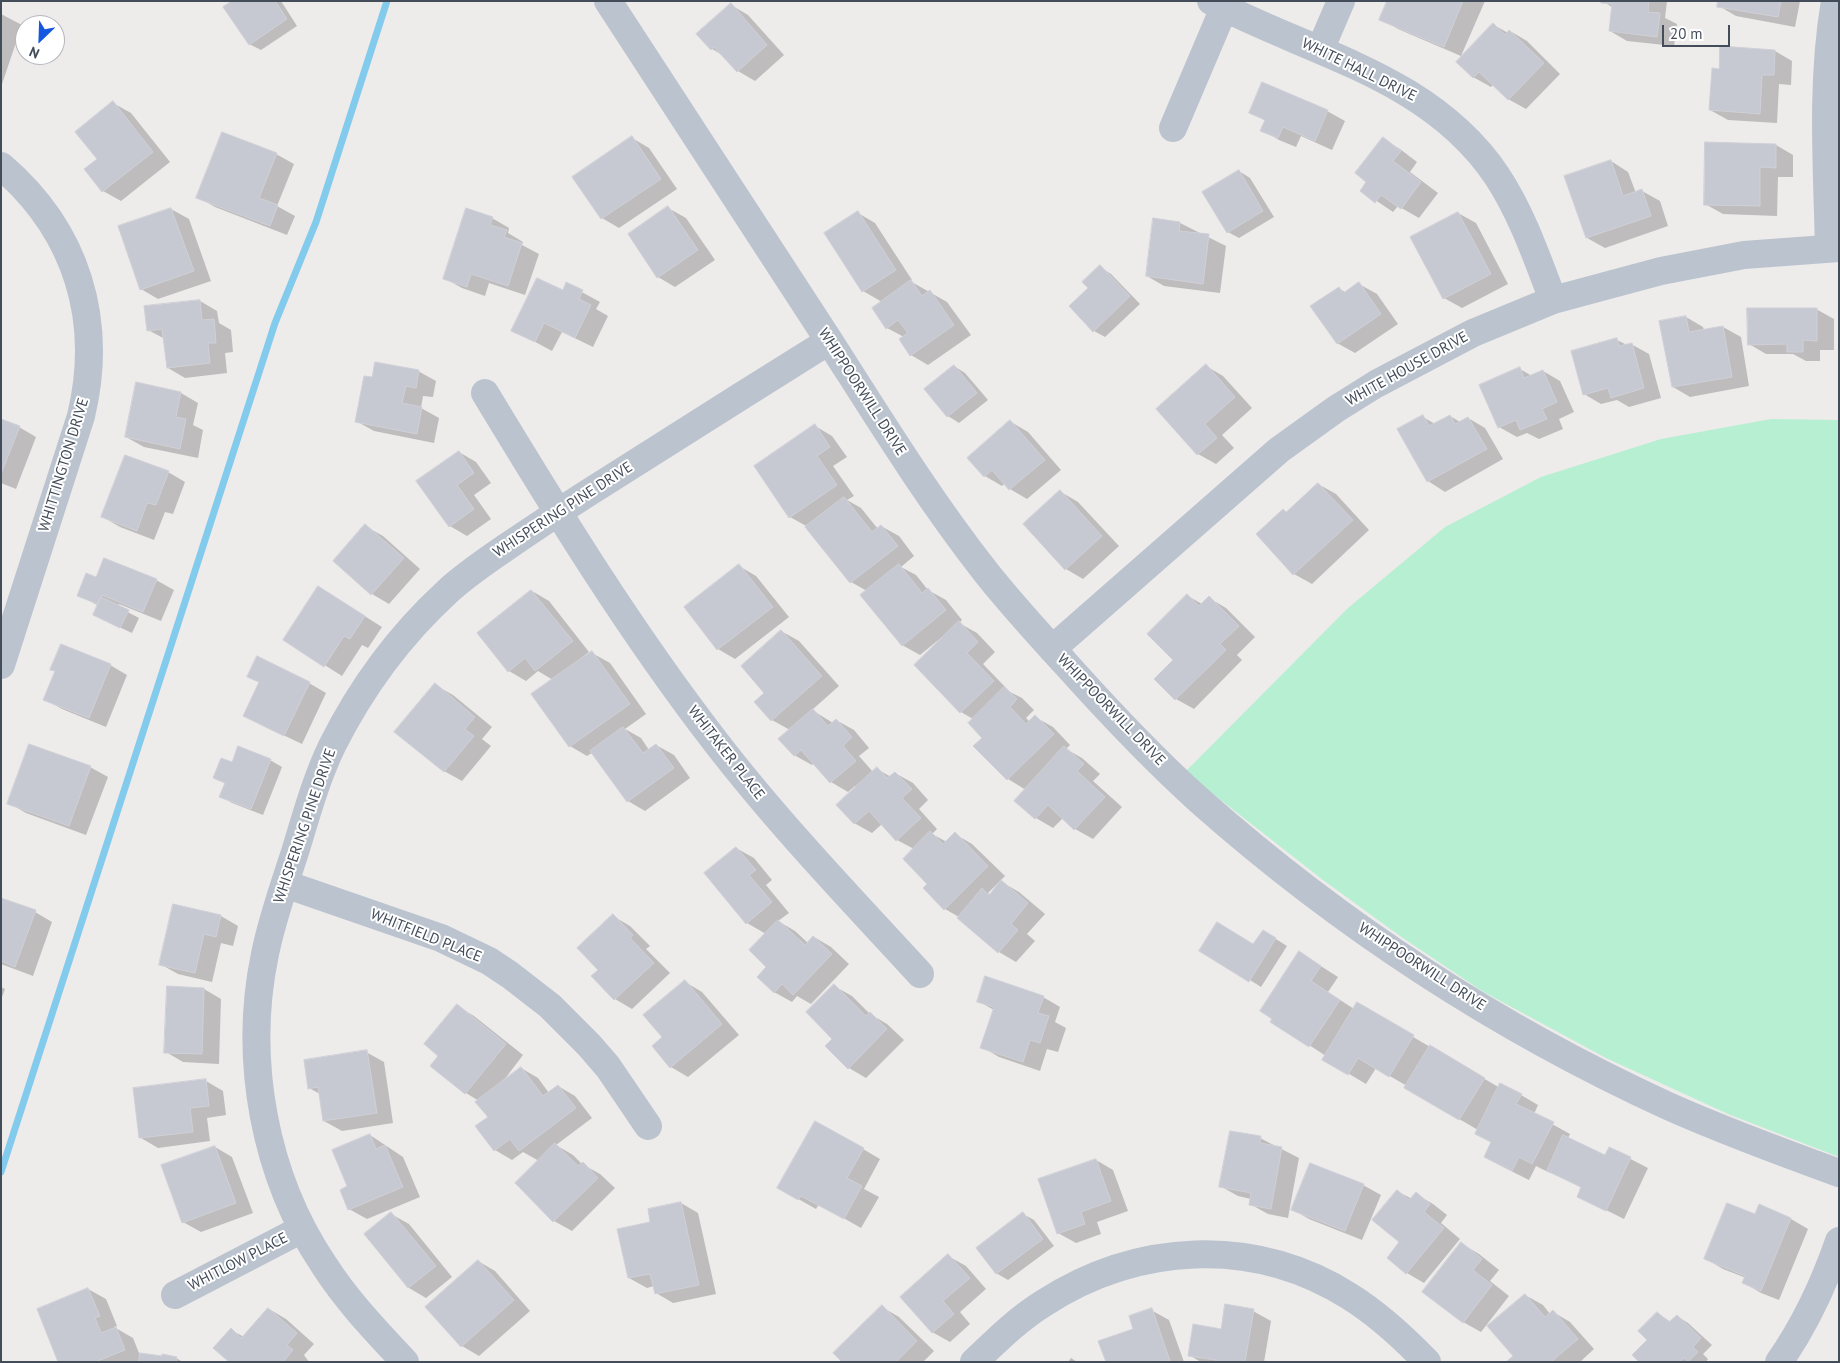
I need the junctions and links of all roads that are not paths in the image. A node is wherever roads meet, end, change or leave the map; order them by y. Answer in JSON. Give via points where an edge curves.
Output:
{"nodes":[{"id":1,"x":608,"y":1,"type":"edge"},
{"id":2,"x":1340,"y":1,"type":"edge"},
{"id":3,"x":1835,"y":1,"type":"edge"},
{"id":4,"x":1217,"y":5,"type":"edge"},
{"id":5,"x":1320,"y":50,"type":"junction"},
{"id":6,"x":1173,"y":128,"type":"dead end"},
{"id":7,"x":1,"y":166,"type":"edge"},
{"id":8,"x":1834,"y":248,"type":"edge"},
{"id":9,"x":1552,"y":300,"type":"junction"},
{"id":10,"x":829,"y":341,"type":"junction"},
{"id":11,"x":485,"y":393,"type":"dead end"},
{"id":12,"x":557,"y":512,"type":"junction"},
{"id":13,"x":1052,"y":649,"type":"junction"},
{"id":14,"x":1,"y":665,"type":"edge"},
{"id":15,"x":285,"y":884,"type":"junction"},
{"id":16,"x":920,"y":974,"type":"dead end"},
{"id":17,"x":648,"y":1126,"type":"dead end"},
{"id":18,"x":1839,"y":1173,"type":"edge"},
{"id":19,"x":302,"y":1229,"type":"junction"},
{"id":20,"x":1839,"y":1241,"type":"edge"},
{"id":21,"x":175,"y":1295,"type":"dead end"},
{"id":22,"x":405,"y":1362,"type":"edge"},
{"id":23,"x":974,"y":1362,"type":"edge"},
{"id":24,"x":1427,"y":1362,"type":"edge"},
{"id":25,"x":1779,"y":1362,"type":"edge"}],
"edges":[{"from":1,"to":10,"type":"street","name":"WHIPPOORWILL DRIVE"},
{"from":2,"to":5,"type":"street"},
{"from":3,"to":8,"type":"street","via":[[1825,102]]},
{"from":4,"to":5,"type":"street","name":"WHITE HALL DRIVE"},
{"from":4,"to":6,"type":"street"},
{"from":5,"to":9,"type":"street","name":"WHITE HALL DRIVE","via":[[1378,76],[1418,99],[1442,116],[1473,146],[1511,200],[1535,251]]},
{"from":7,"to":14,"type":"street","name":"WHITTINGTON DRIVE","via":[[34,198],[61,236],[82,291],[89,348],[88,383],[81,416]]},
{"from":8,"to":9,"type":"street","name":"WHITE HOUSE DRIVE","via":[[1744,255],[1696,263]]},
{"from":9,"to":13,"type":"street","name":"WHITE HOUSE DRIVE","via":[[1472,332],[1376,384],[1312,426],[1252,473]]},
{"from":10,"to":12,"type":"street","name":"WHISPERING PINE DRIVE"},
{"from":10,"to":13,"type":"street","name":"WHIPPOORWILL DRIVE","via":[[958,536]]},
{"from":11,"to":12,"type":"street","name":"WHITAKER PLACE"},
{"from":12,"to":15,"type":"street","name":"WHISPERING PINE DRIVE","via":[[449,590],[382,663],[331,748],[307,811]]},
{"from":12,"to":16,"type":"street","name":"WHITAKER PLACE","via":[[715,741],[760,797]]},
{"from":13,"to":18,"type":"street","name":"WHIPPOORWILL DRIVE","via":[[1198,799],[1336,911],[1415,966],[1506,1022],[1610,1078],[1745,1139]]},
{"from":15,"to":17,"type":"street","name":"WHITFIELD PLACE","via":[[441,938],[489,961],[550,1006],[589,1045]]},
{"from":15,"to":19,"type":"street","name":"WHISPERING PINE DRIVE","via":[[264,959],[257,1010],[257,1046],[269,1138],[284,1191]]},
{"from":19,"to":21,"type":"street","name":"WHITLOW PLACE"},
{"from":19,"to":22,"type":"street","name":"WHISPERING PINE DRIVE","via":[[337,1284]]},
{"from":20,"to":25,"type":"street","via":[[1814,1304]]},
{"from":23,"to":24,"type":"street","via":[[1027,1315],[1078,1284],[1119,1268],[1164,1256],[1208,1254],[1278,1265],[1322,1282],[1365,1306]]}]}
